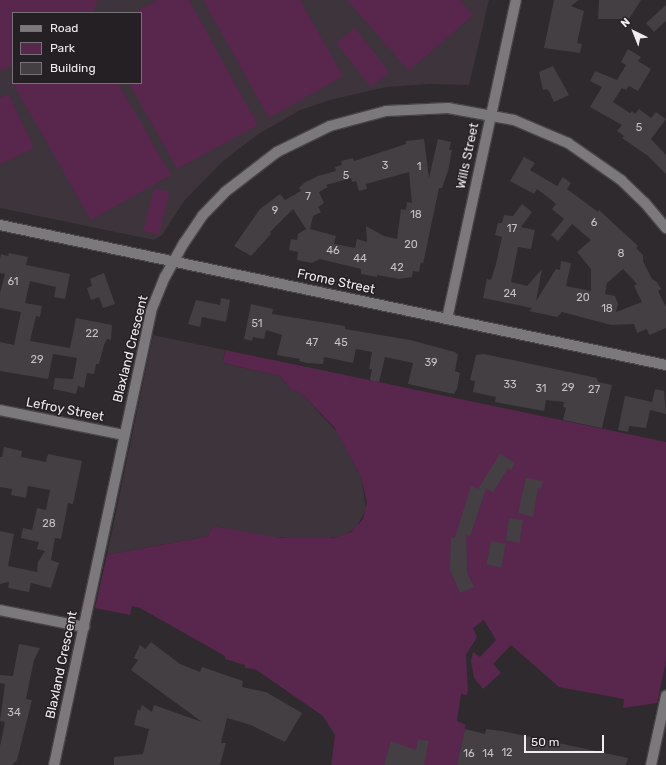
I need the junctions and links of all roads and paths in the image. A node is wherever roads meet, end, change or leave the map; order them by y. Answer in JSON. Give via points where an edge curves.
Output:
{"nodes":[{"id":1,"x":516,"y":0,"type":"edge"},
{"id":2,"x":491,"y":114,"type":"junction"},
{"id":3,"x":0,"y":225,"type":"edge"},
{"id":4,"x":666,"y":228,"type":"edge"},
{"id":5,"x":173,"y":261,"type":"junction"},
{"id":6,"x":447,"y":319,"type":"junction"},
{"id":7,"x":666,"y":365,"type":"edge"},
{"id":8,"x":0,"y":410,"type":"edge"},
{"id":9,"x":124,"y":435,"type":"junction"},
{"id":10,"x":0,"y":610,"type":"edge"},
{"id":11,"x":84,"y":627,"type":"junction"},
{"id":12,"x":666,"y":696,"type":"edge"},
{"id":13,"x":661,"y":744,"type":"edge"},
{"id":14,"x":54,"y":765,"type":"edge"},
{"id":15,"x":651,"y":765,"type":"edge"}],
"edges":[{"from":1,"to":2,"type":"street","name":"Wills Street"},
{"from":2,"to":4,"type":"street","name":"Blaxland Crescent","via":[[535,127],[586,153],[634,192]]},
{"from":2,"to":5,"type":"street","name":"Blaxland Crescent","via":[[438,108],[398,110],[342,122],[308,135],[267,159],[225,192],[195,225]]},
{"from":2,"to":6,"type":"street","name":"Wills Street"},
{"from":3,"to":5,"type":"street","name":"Frome Street"},
{"from":5,"to":6,"type":"street","name":"Frome Street"},
{"from":5,"to":9,"type":"street","name":"Blaxland Crescent","via":[[151,311]]},
{"from":6,"to":7,"type":"street","name":"Frome Street"},
{"from":8,"to":9,"type":"street","name":"Lefroy Street"},
{"from":9,"to":11,"type":"street","name":"Blaxland Crescent"},
{"from":10,"to":11,"type":"street"},
{"from":11,"to":14,"type":"street","name":"Blaxland Crescent"},
{"from":12,"to":13,"type":"street"},
{"from":13,"to":15,"type":"street"}]}
